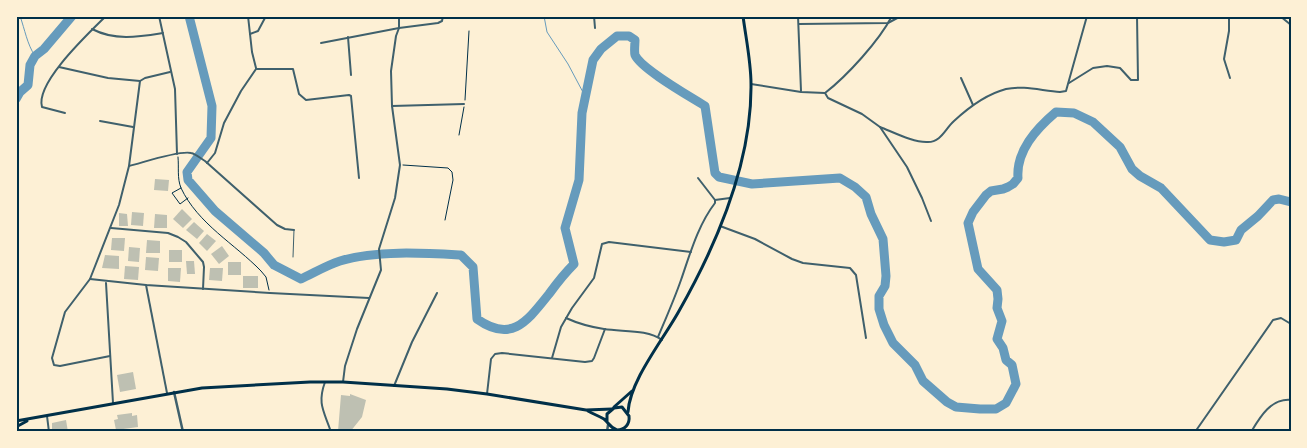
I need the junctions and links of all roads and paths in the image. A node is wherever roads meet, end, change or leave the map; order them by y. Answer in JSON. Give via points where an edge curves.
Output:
{"nodes":[{"id":1,"x":106,"y":16,"type":"edge"},
{"id":2,"x":159,"y":16,"type":"edge"},
{"id":3,"x":248,"y":16,"type":"edge"},
{"id":4,"x":266,"y":16,"type":"edge"},
{"id":5,"x":398,"y":16,"type":"edge"},
{"id":6,"x":443,"y":16,"type":"edge"},
{"id":7,"x":594,"y":16,"type":"edge"},
{"id":8,"x":743,"y":16,"type":"edge"},
{"id":9,"x":798,"y":16,"type":"edge"},
{"id":10,"x":892,"y":16,"type":"edge"},
{"id":11,"x":901,"y":16,"type":"edge"},
{"id":12,"x":1088,"y":16,"type":"edge"},
{"id":13,"x":1138,"y":16,"type":"edge"},
{"id":14,"x":1229,"y":16,"type":"edge"},
{"id":15,"x":1280,"y":16,"type":"edge"},
{"id":16,"x":888,"y":23,"type":"junction"},
{"id":17,"x":799,"y":24,"type":"junction"},
{"id":18,"x":1291,"y":25,"type":"edge"},
{"id":19,"x":399,"y":28,"type":"junction"},
{"id":20,"x":596,"y":28,"type":"dead end"},
{"id":21,"x":92,"y":29,"type":"junction"},
{"id":22,"x":469,"y":31,"type":"dead end"},
{"id":23,"x":163,"y":33,"type":"junction"},
{"id":24,"x":250,"y":34,"type":"junction"},
{"id":25,"x":348,"y":37,"type":"junction"},
{"id":26,"x":321,"y":43,"type":"dead end"},
{"id":27,"x":58,"y":67,"type":"junction"},
{"id":28,"x":256,"y":69,"type":"junction"},
{"id":29,"x":170,"y":72,"type":"junction"},
{"id":30,"x":351,"y":75,"type":"dead end"},
{"id":31,"x":961,"y":78,"type":"dead end"},
{"id":32,"x":1230,"y":78,"type":"dead end"},
{"id":33,"x":140,"y":81,"type":"junction"},
{"id":34,"x":1069,"y":83,"type":"junction"},
{"id":35,"x":751,"y":84,"type":"junction"},
{"id":36,"x":801,"y":92,"type":"junction"},
{"id":37,"x":825,"y":93,"type":"junction"},
{"id":38,"x":464,"y":104,"type":"junction"},
{"id":39,"x":392,"y":106,"type":"junction"},
{"id":40,"x":974,"y":106,"type":"junction"},
{"id":41,"x":65,"y":113,"type":"dead end"},
{"id":42,"x":100,"y":121,"type":"dead end"},
{"id":43,"x":880,"y":127,"type":"junction"},
{"id":44,"x":133,"y":128,"type":"junction"},
{"id":45,"x":459,"y":135,"type":"dead end"},
{"id":46,"x":177,"y":154,"type":"junction"},
{"id":47,"x":206,"y":162,"type":"junction"},
{"id":48,"x":400,"y":165,"type":"junction"},
{"id":49,"x":129,"y":166,"type":"junction"},
{"id":50,"x":358,"y":178,"type":"dead end"},
{"id":51,"x":698,"y":178,"type":"dead end"},
{"id":52,"x":181,"y":188,"type":"junction"},
{"id":53,"x":188,"y":198,"type":"junction"},
{"id":54,"x":730,"y":198,"type":"junction"},
{"id":55,"x":715,"y":200,"type":"junction"},
{"id":56,"x":445,"y":220,"type":"dead end"},
{"id":57,"x":930,"y":221,"type":"dead end"},
{"id":58,"x":720,"y":226,"type":"junction"},
{"id":59,"x":111,"y":228,"type":"junction"},
{"id":60,"x":294,"y":230,"type":"joint"},
{"id":61,"x":691,"y":252,"type":"junction"},
{"id":62,"x":293,"y":257,"type":"dead end"},
{"id":63,"x":90,"y":280,"type":"junction"},
{"id":64,"x":106,"y":282,"type":"junction"},
{"id":65,"x":146,"y":285,"type":"junction"},
{"id":66,"x":203,"y":289,"type":"junction"},
{"id":67,"x":270,"y":293,"type":"junction"},
{"id":68,"x":436,"y":293,"type":"dead end"},
{"id":69,"x":369,"y":298,"type":"junction"},
{"id":70,"x":566,"y":318,"type":"junction"},
{"id":71,"x":1291,"y":324,"type":"edge"},
{"id":72,"x":604,"y":330,"type":"junction"},
{"id":73,"x":658,"y":337,"type":"junction"},
{"id":74,"x":866,"y":338,"type":"dead end"},
{"id":75,"x":662,"y":340,"type":"junction"},
{"id":76,"x":110,"y":356,"type":"junction"},
{"id":77,"x":552,"y":358,"type":"junction"},
{"id":78,"x":325,"y":382,"type":"junction"},
{"id":79,"x":344,"y":382,"type":"junction"},
{"id":80,"x":394,"y":386,"type":"junction"},
{"id":81,"x":632,"y":391,"type":"junction"},
{"id":82,"x":174,"y":392,"type":"junction"},
{"id":83,"x":167,"y":393,"type":"junction"},
{"id":84,"x":487,"y":394,"type":"junction"},
{"id":85,"x":1291,"y":400,"type":"edge"},
{"id":86,"x":112,"y":403,"type":"junction"},
{"id":87,"x":613,"y":408,"type":"junction"},
{"id":88,"x":586,"y":410,"type":"junction"},
{"id":89,"x":628,"y":412,"type":"junction"},
{"id":90,"x":48,"y":416,"type":"junction"},
{"id":91,"x":30,"y":419,"type":"junction"},
{"id":92,"x":16,"y":421,"type":"edge"},
{"id":93,"x":608,"y":423,"type":"junction"},
{"id":94,"x":16,"y":427,"type":"edge"},
{"id":95,"x":619,"y":431,"type":"edge"},
{"id":96,"x":49,"y":432,"type":"edge"},
{"id":97,"x":183,"y":432,"type":"edge"},
{"id":98,"x":331,"y":432,"type":"edge"},
{"id":99,"x":608,"y":432,"type":"edge"},
{"id":100,"x":1195,"y":432,"type":"edge"},
{"id":101,"x":1251,"y":432,"type":"edge"}],
"edges":[{"from":1,"to":21,"type":"street"},
{"from":2,"to":23,"type":"street"},
{"from":3,"to":24,"type":"street"},
{"from":4,"to":24,"type":"street","via":[[260,29]]},
{"from":5,"to":19,"type":"street"},
{"from":6,"to":19,"type":"street","via":[[438,23]]},
{"from":7,"to":20,"type":"street"},
{"from":8,"to":35,"type":"main road"},
{"from":9,"to":17,"type":"street"},
{"from":10,"to":16,"type":"street"},
{"from":11,"to":16,"type":"street"},
{"from":12,"to":34,"type":"street"},
{"from":13,"to":34,"type":"street","via":[[1138,80],[1131,80],[1120,68],[1107,66],[1093,68]]},
{"from":14,"to":32,"type":"street","via":[[1230,31],[1224,59]]},
{"from":15,"to":18,"type":"street"},
{"from":16,"to":17,"type":"street"},
{"from":16,"to":37,"type":"street","via":[[870,47]]},
{"from":17,"to":36,"type":"street"},
{"from":19,"to":25,"type":"street"},
{"from":19,"to":39,"type":"street","via":[[391,71]]},
{"from":21,"to":23,"type":"street","via":[[118,38]]},
{"from":21,"to":27,"type":"street"},
{"from":22,"to":38,"type":"path"},
{"from":23,"to":29,"type":"street"},
{"from":24,"to":28,"type":"street"},
{"from":25,"to":26,"type":"street"},
{"from":25,"to":30,"type":"street"},
{"from":27,"to":33,"type":"street"},
{"from":27,"to":41,"type":"street","via":[[40,101],[42,107]]},
{"from":28,"to":47,"type":"street","via":[[224,123],[215,153]]},
{"from":28,"to":50,"type":"street","via":[[292,70],[299,94],[306,100],[351,96]]},
{"from":29,"to":33,"type":"street"},
{"from":29,"to":46,"type":"street","via":[[175,89]]},
{"from":31,"to":40,"type":"street"},
{"from":33,"to":44,"type":"street"},
{"from":34,"to":40,"type":"street","via":[[1066,91],[1060,92],[1008,89]]},
{"from":35,"to":36,"type":"street"},
{"from":35,"to":54,"type":"main road","via":[[747,135]]},
{"from":36,"to":37,"type":"street"},
{"from":37,"to":43,"type":"street","via":[[828,98],[862,114]]},
{"from":38,"to":39,"type":"street"},
{"from":38,"to":45,"type":"path"},
{"from":39,"to":48,"type":"street"},
{"from":40,"to":43,"type":"street","via":[[937,140],[917,140]]},
{"from":42,"to":44,"type":"street"},
{"from":43,"to":57,"type":"street","via":[[907,168]]},
{"from":44,"to":49,"type":"street"},
{"from":46,"to":47,"type":"street","via":[[186,152]]},
{"from":46,"to":49,"type":"street"},
{"from":46,"to":52,"type":"path"},
{"from":47,"to":60,"type":"street","via":[[278,225]]},
{"from":48,"to":56,"type":"path","via":[[448,168],[452,172]]},
{"from":48,"to":69,"type":"street","via":[[395,198],[379,249],[381,270]]},
{"from":49,"to":59,"type":"street"},
{"from":51,"to":55,"type":"street"},
{"from":52,"to":53,"type":"path"},
{"from":52,"to":53,"type":"path","via":[[172,194],[180,204]]},
{"from":53,"to":67,"type":"path","via":[[202,219],[261,271]]},
{"from":54,"to":55,"type":"street"},
{"from":54,"to":58,"type":"main road"},
{"from":55,"to":61,"type":"street"},
{"from":58,"to":74,"type":"street","via":[[803,263],[854,271]]},
{"from":58,"to":75,"type":"main road","via":[[691,289]]},
{"from":59,"to":63,"type":"street"},
{"from":59,"to":66,"type":"street","via":[[168,233],[186,242],[203,262]]},
{"from":60,"to":62,"type":"lane"},
{"from":61,"to":70,"type":"street","via":[[609,242],[602,244],[594,278]]},
{"from":61,"to":73,"type":"street"},
{"from":63,"to":64,"type":"street"},
{"from":63,"to":76,"type":"street","via":[[65,312],[52,358],[54,365],[60,366]]},
{"from":64,"to":65,"type":"street"},
{"from":64,"to":76,"type":"street"},
{"from":65,"to":66,"type":"street"},
{"from":65,"to":83,"type":"street"},
{"from":66,"to":67,"type":"street"},
{"from":67,"to":69,"type":"street"},
{"from":68,"to":80,"type":"street"},
{"from":69,"to":79,"type":"street","via":[[345,366]]},
{"from":70,"to":72,"type":"street"},
{"from":70,"to":77,"type":"street"},
{"from":71,"to":100,"type":"street","via":[[1281,318],[1273,320]]},
{"from":72,"to":73,"type":"street"},
{"from":72,"to":77,"type":"street","via":[[592,361]]},
{"from":73,"to":75,"type":"street"},
{"from":75,"to":81,"type":"main road"},
{"from":76,"to":86,"type":"street"},
{"from":77,"to":84,"type":"street","via":[[495,354],[491,358]]},
{"from":78,"to":79,"type":"main road"},
{"from":78,"to":82,"type":"main road","via":[[221,386]]},
{"from":78,"to":98,"type":"street","via":[[321,402]]},
{"from":79,"to":80,"type":"main road"},
{"from":80,"to":84,"type":"main road"},
{"from":81,"to":87,"type":"main road"},
{"from":81,"to":89,"type":"main road"},
{"from":82,"to":83,"type":"main road"},
{"from":82,"to":97,"type":"street"},
{"from":83,"to":86,"type":"main road"},
{"from":84,"to":88,"type":"main road"},
{"from":85,"to":101,"type":"street","via":[[1277,401],[1269,406]]},
{"from":86,"to":90,"type":"main road"},
{"from":87,"to":88,"type":"main road"},
{"from":87,"to":89,"type":"main road"},
{"from":87,"to":93,"type":"main road","via":[[607,414]]},
{"from":88,"to":93,"type":"main road"},
{"from":89,"to":95,"type":"main road","via":[[629,424]]},
{"from":90,"to":91,"type":"main road"},
{"from":90,"to":96,"type":"street"},
{"from":91,"to":92,"type":"main road"},
{"from":91,"to":94,"type":"main road"},
{"from":93,"to":95,"type":"main road"},
{"from":93,"to":99,"type":"street"}]}
